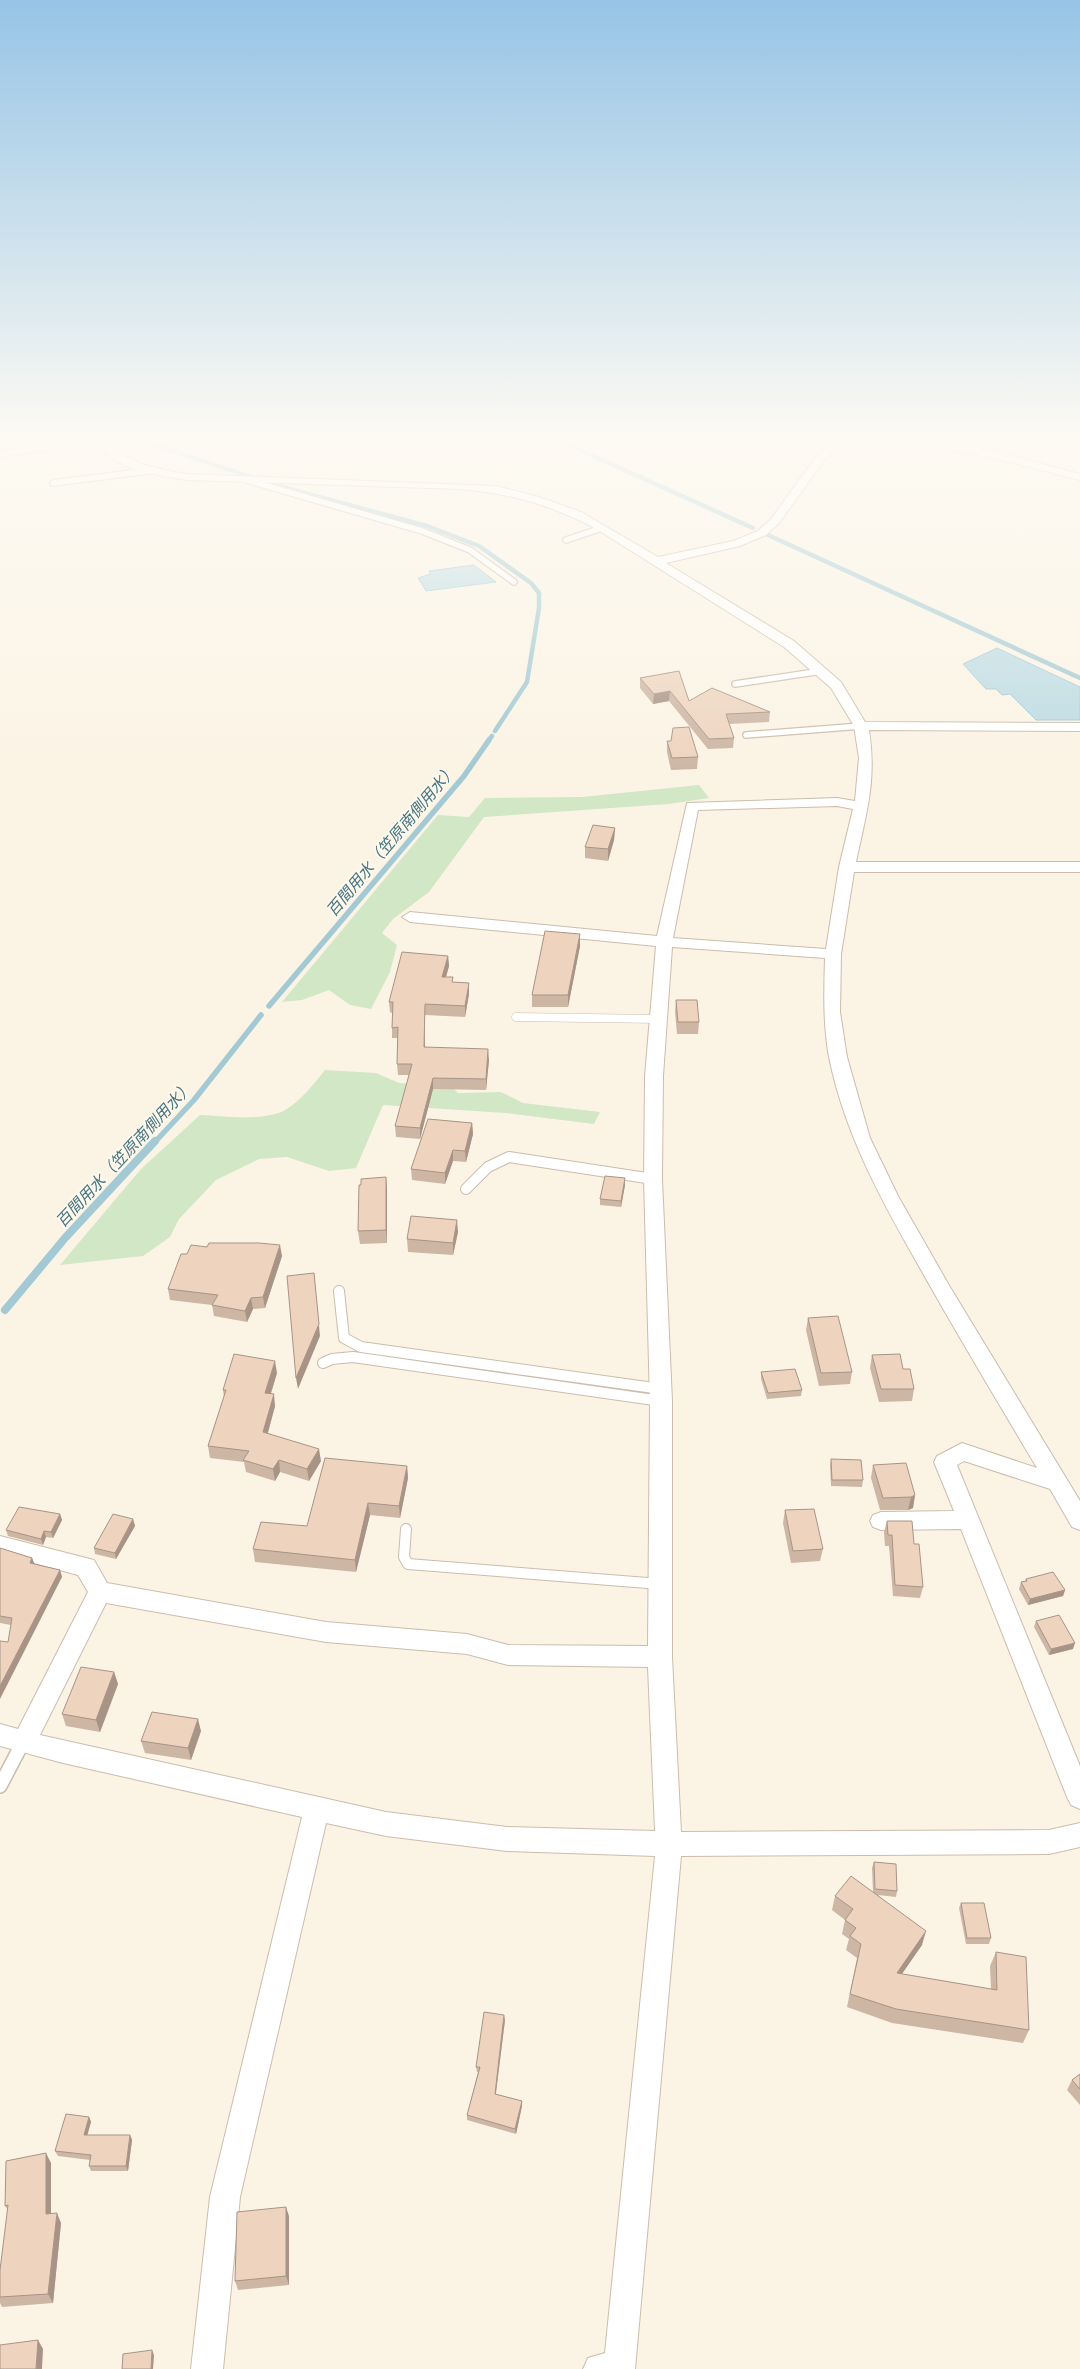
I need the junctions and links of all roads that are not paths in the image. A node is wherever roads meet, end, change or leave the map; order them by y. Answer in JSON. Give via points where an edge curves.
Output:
{"nodes":[{"id":1,"x":462,"y":547,"type":"edge"},
{"id":2,"x":632,"y":547,"type":"edge"},
{"id":3,"x":724,"y":547,"type":"edge"},
{"id":4,"x":656,"y":561,"type":"junction"},
{"id":5,"x":514,"y":582,"type":"dead end"},
{"id":6,"x":822,"y":671,"type":"junction"},
{"id":7,"x":735,"y":684,"type":"dead end"},
{"id":8,"x":861,"y":726,"type":"junction"},
{"id":9,"x":1080,"y":727,"type":"edge"},
{"id":10,"x":746,"y":735,"type":"dead end"},
{"id":11,"x":860,"y":806,"type":"junction"},
{"id":12,"x":847,"y":867,"type":"junction"},
{"id":13,"x":1080,"y":867,"type":"edge"},
{"id":14,"x":410,"y":918,"type":"dead end"},
{"id":15,"x":664,"y":942,"type":"junction"},
{"id":16,"x":833,"y":954,"type":"junction"},
{"id":17,"x":516,"y":1018,"type":"dead end"},
{"id":18,"x":658,"y":1019,"type":"junction"},
{"id":19,"x":653,"y":1179,"type":"junction"},
{"id":20,"x":466,"y":1189,"type":"dead end"},
{"id":21,"x":339,"y":1291,"type":"dead end"},
{"id":22,"x":323,"y":1363,"type":"dead end"},
{"id":23,"x":661,"y":1395,"type":"junction"},
{"id":24,"x":1057,"y":1483,"type":"junction"},
{"id":25,"x":968,"y":1520,"type":"junction"},
{"id":26,"x":880,"y":1521,"type":"dead end"},
{"id":27,"x":1080,"y":1521,"type":"edge"},
{"id":28,"x":406,"y":1529,"type":"dead end"},
{"id":29,"x":0,"y":1545,"type":"edge"},
{"id":30,"x":660,"y":1584,"type":"junction"},
{"id":31,"x":100,"y":1592,"type":"junction"},
{"id":32,"x":660,"y":1656,"type":"junction"},
{"id":33,"x":12,"y":1738,"type":"edge"},
{"id":34,"x":0,"y":1786,"type":"edge"},
{"id":35,"x":1080,"y":1797,"type":"edge"},
{"id":36,"x":317,"y":1808,"type":"junction"},
{"id":37,"x":1080,"y":1835,"type":"edge"},
{"id":38,"x":669,"y":1844,"type":"junction"},
{"id":39,"x":207,"y":2369,"type":"edge"},
{"id":40,"x":613,"y":2369,"type":"edge"}],
"edges":[{"from":1,"to":5,"type":"lane"},
{"from":2,"to":4,"type":"street"},
{"from":3,"to":4,"type":"street"},
{"from":4,"to":6,"type":"street","via":[[789,644]]},
{"from":6,"to":7,"type":"lane"},
{"from":6,"to":8,"type":"street","via":[[836,685]]},
{"from":8,"to":9,"type":"street"},
{"from":8,"to":10,"type":"lane"},
{"from":8,"to":11,"type":"street","via":[[866,758]]},
{"from":11,"to":12,"type":"street"},
{"from":11,"to":15,"type":"street","via":[[828,802],[692,806]]},
{"from":12,"to":13,"type":"street"},
{"from":12,"to":16,"type":"street"},
{"from":14,"to":15,"type":"street"},
{"from":15,"to":16,"type":"street"},
{"from":15,"to":18,"type":"street"},
{"from":16,"to":24,"type":"street","via":[[832,1012],[838,1057],[861,1138],[934,1276]]},
{"from":17,"to":18,"type":"lane"},
{"from":18,"to":19,"type":"street"},
{"from":19,"to":20,"type":"lane","via":[[509,1157],[488,1167]]},
{"from":19,"to":23,"type":"street"},
{"from":21,"to":23,"type":"lane","via":[[344,1338],[361,1347]]},
{"from":22,"to":23,"type":"lane","via":[[353,1358]]},
{"from":23,"to":30,"type":"street"},
{"from":24,"to":25,"type":"street","via":[[962,1452],[945,1462]]},
{"from":24,"to":27,"type":"street"},
{"from":25,"to":26,"type":"street"},
{"from":25,"to":35,"type":"street"},
{"from":28,"to":30,"type":"lane","via":[[404,1557],[408,1564]]},
{"from":29,"to":31,"type":"street","via":[[86,1567]]},
{"from":30,"to":32,"type":"street"},
{"from":31,"to":32,"type":"street","via":[[326,1632],[467,1644],[508,1655]]},
{"from":31,"to":33,"type":"street"},
{"from":32,"to":38,"type":"street"},
{"from":33,"to":34,"type":"lane"},
{"from":33,"to":36,"type":"street"},
{"from":36,"to":38,"type":"street","via":[[386,1824],[507,1839]]},
{"from":36,"to":39,"type":"street","via":[[226,2197]]},
{"from":37,"to":38,"type":"street","via":[[1049,1842]]},
{"from":38,"to":40,"type":"street"}]}
